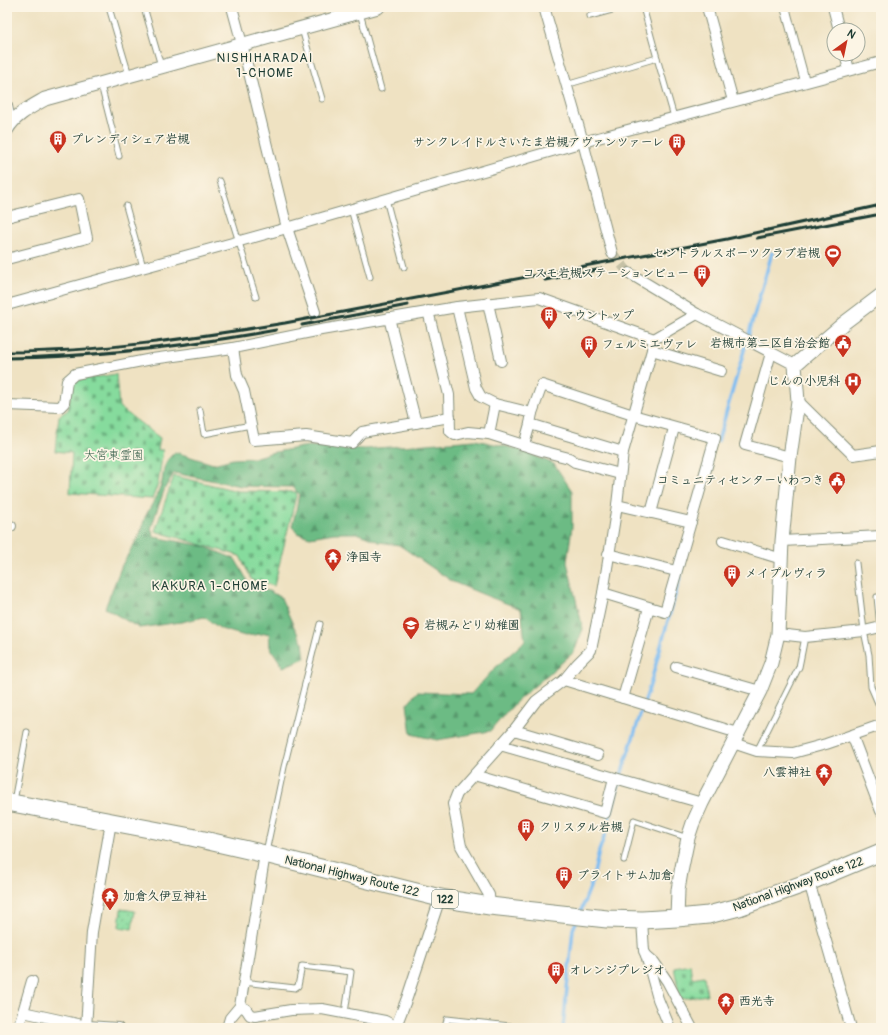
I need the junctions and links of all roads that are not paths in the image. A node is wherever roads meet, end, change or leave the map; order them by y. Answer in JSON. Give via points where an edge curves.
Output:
{"nodes":[{"id":1,"x":144,"y":7,"type":"edge"},
{"id":2,"x":232,"y":7,"type":"edge"},
{"id":3,"x":378,"y":7,"type":"edge"},
{"id":4,"x":544,"y":7,"type":"edge"},
{"id":5,"x":622,"y":7,"type":"edge"},
{"id":6,"x":643,"y":7,"type":"edge"},
{"id":7,"x":707,"y":7,"type":"edge"},
{"id":8,"x":785,"y":7,"type":"edge"},
{"id":9,"x":833,"y":7,"type":"edge"},
{"id":10,"x":110,"y":11,"type":"dead end"},
{"id":11,"x":359,"y":12,"type":"junction"},
{"id":12,"x":590,"y":16,"type":"dead end"},
{"id":13,"x":837,"y":22,"type":"edge"},
{"id":14,"x":302,"y":28,"type":"junction"},
{"id":15,"x":242,"y":44,"type":"junction"},
{"id":16,"x":657,"y":58,"type":"junction"},
{"id":17,"x":847,"y":62,"type":"edge"},
{"id":18,"x":881,"y":62,"type":"edge"},
{"id":19,"x":162,"y":67,"type":"junction"},
{"id":20,"x":849,"y":70,"type":"junction"},
{"id":21,"x":129,"y":76,"type":"junction"},
{"id":22,"x":805,"y":81,"type":"junction"},
{"id":23,"x":101,"y":84,"type":"junction"},
{"id":24,"x":566,"y":85,"type":"junction"},
{"id":25,"x":381,"y":89,"type":"dead end"},
{"id":26,"x":322,"y":99,"type":"dead end"},
{"id":27,"x":733,"y":101,"type":"junction"},
{"id":28,"x":674,"y":117,"type":"junction"},
{"id":29,"x":8,"y":118,"type":"edge"},
{"id":30,"x":583,"y":142,"type":"junction"},
{"id":31,"x":119,"y":156,"type":"dead end"},
{"id":32,"x":220,"y":180,"type":"dead end"},
{"id":33,"x":386,"y":199,"type":"junction"},
{"id":34,"x":126,"y":206,"type":"dead end"},
{"id":35,"x":351,"y":209,"type":"junction"},
{"id":36,"x":7,"y":217,"type":"edge"},
{"id":37,"x":288,"y":228,"type":"junction"},
{"id":38,"x":239,"y":241,"type":"junction"},
{"id":39,"x":612,"y":253,"type":"tunnel mouth"},
{"id":40,"x":7,"y":259,"type":"edge"},
{"id":41,"x":143,"y":267,"type":"junction"},
{"id":42,"x":404,"y":267,"type":"dead end"},
{"id":43,"x":629,"y":272,"type":"tunnel mouth"},
{"id":44,"x":370,"y":277,"type":"dead end"},
{"id":45,"x":881,"y":295,"type":"edge"},
{"id":46,"x":256,"y":297,"type":"dead end"},
{"id":47,"x":488,"y":303,"type":"junction"},
{"id":48,"x":7,"y":305,"type":"edge"},
{"id":49,"x":456,"y":307,"type":"junction"},
{"id":50,"x":315,"y":312,"type":"dead end"},
{"id":51,"x":428,"y":312,"type":"junction"},
{"id":52,"x":697,"y":314,"type":"junction"},
{"id":53,"x":389,"y":318,"type":"junction"},
{"id":54,"x":654,"y":339,"type":"junction"},
{"id":55,"x":233,"y":348,"type":"junction"},
{"id":56,"x":652,"y":350,"type":"junction"},
{"id":57,"x":771,"y":353,"type":"junction"},
{"id":58,"x":502,"y":361,"type":"dead end"},
{"id":59,"x":795,"y":365,"type":"junction"},
{"id":60,"x":721,"y":371,"type":"dead end"},
{"id":61,"x":798,"y":401,"type":"junction"},
{"id":62,"x":495,"y":404,"type":"junction"},
{"id":63,"x":7,"y":405,"type":"edge"},
{"id":64,"x":200,"y":410,"type":"dead end"},
{"id":65,"x":532,"y":413,"type":"junction"},
{"id":66,"x":634,"y":415,"type":"junction"},
{"id":67,"x":450,"y":417,"type":"junction"},
{"id":68,"x":416,"y":423,"type":"junction"},
{"id":69,"x":530,"y":424,"type":"junction"},
{"id":70,"x":251,"y":426,"type":"junction"},
{"id":71,"x":674,"y":428,"type":"junction"},
{"id":72,"x":489,"y":434,"type":"junction"},
{"id":73,"x":524,"y":445,"type":"junction"},
{"id":74,"x":881,"y":451,"type":"edge"},
{"id":75,"x":623,"y":452,"type":"junction"},
{"id":76,"x":790,"y":457,"type":"junction"},
{"id":77,"x":620,"y":474,"type":"junction"},
{"id":78,"x":617,"y":505,"type":"junction"},
{"id":79,"x":651,"y":513,"type":"junction"},
{"id":80,"x":691,"y":522,"type":"junction"},
{"id":81,"x":881,"y":536,"type":"edge"},
{"id":82,"x":723,"y":541,"type":"dead end"},
{"id":83,"x":782,"y":541,"type":"junction"},
{"id":84,"x":608,"y":554,"type":"junction"},
{"id":85,"x":782,"y":559,"type":"junction"},
{"id":86,"x":856,"y":563,"type":"dead end"},
{"id":87,"x":676,"y":571,"type":"junction"},
{"id":88,"x":603,"y":594,"type":"junction"},
{"id":89,"x":878,"y":598,"type":"dead end"},
{"id":90,"x":649,"y":608,"type":"junction"},
{"id":91,"x":320,"y":624,"type":"dead end"},
{"id":92,"x":881,"y":627,"type":"edge"},
{"id":93,"x":864,"y":630,"type":"junction"},
{"id":94,"x":778,"y":634,"type":"junction"},
{"id":95,"x":805,"y":637,"type":"junction"},
{"id":96,"x":676,"y":667,"type":"dead end"},
{"id":97,"x":564,"y":680,"type":"junction"},
{"id":98,"x":760,"y":691,"type":"junction"},
{"id":99,"x":623,"y":698,"type":"junction"},
{"id":100,"x":881,"y":710,"type":"edge"},
{"id":101,"x":881,"y":725,"type":"edge"},
{"id":102,"x":514,"y":730,"type":"junction"},
{"id":103,"x":27,"y":732,"type":"dead end"},
{"id":104,"x":852,"y":735,"type":"junction"},
{"id":105,"x":736,"y":738,"type":"junction"},
{"id":106,"x":500,"y":745,"type":"junction"},
{"id":107,"x":757,"y":751,"type":"junction"},
{"id":108,"x":598,"y":755,"type":"dead end"},
{"id":109,"x":474,"y":775,"type":"junction"},
{"id":110,"x":614,"y":778,"type":"junction"},
{"id":111,"x":10,"y":803,"type":"edge"},
{"id":112,"x":702,"y":803,"type":"junction"},
{"id":113,"x":881,"y":811,"type":"edge"},
{"id":114,"x":111,"y":822,"type":"junction"},
{"id":115,"x":688,"y":838,"type":"junction"},
{"id":116,"x":881,"y":852,"type":"edge"},
{"id":117,"x":265,"y":854,"type":"junction"},
{"id":118,"x":624,"y":860,"type":"dead end"},
{"id":119,"x":809,"y":882,"type":"junction"},
{"id":120,"x":440,"y":898,"type":"junction"},
{"id":121,"x":490,"y":906,"type":"junction"},
{"id":122,"x":677,"y":918,"type":"junction"},
{"id":123,"x":642,"y":920,"type":"junction"},
{"id":124,"x":646,"y":955,"type":"junction"},
{"id":125,"x":32,"y":981,"type":"dead end"},
{"id":126,"x":243,"y":982,"type":"junction"},
{"id":127,"x":240,"y":1006,"type":"junction"},
{"id":128,"x":23,"y":1012,"type":"junction"},
{"id":129,"x":345,"y":1012,"type":"junction"},
{"id":130,"x":384,"y":1025,"type":"edge"},
{"id":131,"x":87,"y":1027,"type":"edge"},
{"id":132,"x":397,"y":1027,"type":"edge"},
{"id":133,"x":18,"y":1028,"type":"edge"},
{"id":134,"x":118,"y":1028,"type":"edge"},
{"id":135,"x":227,"y":1028,"type":"edge"},
{"id":136,"x":445,"y":1028,"type":"edge"},
{"id":137,"x":510,"y":1028,"type":"edge"},
{"id":138,"x":670,"y":1028,"type":"edge"},
{"id":139,"x":692,"y":1028,"type":"edge"},
{"id":140,"x":851,"y":1028,"type":"edge"}],
"edges":[{"from":1,"to":19,"type":"lane"},
{"from":2,"to":15,"type":"street"},
{"from":3,"to":11,"type":"street"},
{"from":4,"to":24,"type":"street"},
{"from":5,"to":12,"type":"lane"},
{"from":6,"to":16,"type":"lane"},
{"from":7,"to":27,"type":"street"},
{"from":8,"to":22,"type":"street"},
{"from":9,"to":13,"type":"street"},
{"from":10,"to":21,"type":"lane"},
{"from":11,"to":14,"type":"street"},
{"from":11,"to":25,"type":"lane"},
{"from":14,"to":15,"type":"street"},
{"from":14,"to":26,"type":"lane"},
{"from":15,"to":19,"type":"street"},
{"from":15,"to":37,"type":"street"},
{"from":16,"to":24,"type":"lane"},
{"from":16,"to":28,"type":"lane"},
{"from":17,"to":20,"type":"street"},
{"from":18,"to":20,"type":"street"},
{"from":19,"to":21,"type":"street"},
{"from":20,"to":22,"type":"street"},
{"from":21,"to":23,"type":"street"},
{"from":22,"to":27,"type":"street"},
{"from":23,"to":29,"type":"street","via":[[45,99]]},
{"from":23,"to":31,"type":"lane"},
{"from":24,"to":30,"type":"street"},
{"from":27,"to":28,"type":"street"},
{"from":28,"to":30,"type":"street"},
{"from":30,"to":33,"type":"street"},
{"from":30,"to":39,"type":"street"},
{"from":32,"to":38,"type":"lane"},
{"from":33,"to":35,"type":"street"},
{"from":33,"to":42,"type":"lane"},
{"from":34,"to":41,"type":"lane"},
{"from":35,"to":37,"type":"street"},
{"from":35,"to":44,"type":"lane"},
{"from":36,"to":40,"type":"street","via":[[79,199],[87,238]]},
{"from":37,"to":38,"type":"street"},
{"from":37,"to":50,"type":"street"},
{"from":38,"to":41,"type":"street"},
{"from":38,"to":46,"type":"lane"},
{"from":41,"to":48,"type":"street"},
{"from":43,"to":52,"type":"street"},
{"from":45,"to":59,"type":"street"},
{"from":47,"to":49,"type":"street"},
{"from":47,"to":54,"type":"street","via":[[539,298]]},
{"from":47,"to":58,"type":"street"},
{"from":49,"to":51,"type":"street"},
{"from":49,"to":62,"type":"street","via":[[476,388],[482,397]]},
{"from":51,"to":53,"type":"street"},
{"from":51,"to":67,"type":"street","via":[[449,395]]},
{"from":52,"to":54,"type":"street"},
{"from":52,"to":57,"type":"street"},
{"from":53,"to":55,"type":"street"},
{"from":53,"to":68,"type":"street"},
{"from":54,"to":56,"type":"street"},
{"from":55,"to":63,"type":"street","via":[[152,359],[75,374],[68,381],[64,403],[60,407]]},
{"from":55,"to":70,"type":"street"},
{"from":56,"to":60,"type":"street"},
{"from":56,"to":66,"type":"street"},
{"from":57,"to":59,"type":"street"},
{"from":57,"to":76,"type":"street","via":[[745,445]]},
{"from":59,"to":61,"type":"street"},
{"from":61,"to":74,"type":"street","via":[[853,455]]},
{"from":61,"to":76,"type":"street"},
{"from":62,"to":65,"type":"street"},
{"from":62,"to":72,"type":"street"},
{"from":64,"to":70,"type":"lane","via":[[204,434]]},
{"from":65,"to":66,"type":"street","via":[[542,385]]},
{"from":65,"to":69,"type":"street"},
{"from":66,"to":71,"type":"street"},
{"from":66,"to":75,"type":"street"},
{"from":67,"to":68,"type":"street"},
{"from":67,"to":72,"type":"street","via":[[450,431],[455,435],[468,432]]},
{"from":68,"to":70,"type":"street","via":[[362,432],[352,443],[306,436],[254,440]]},
{"from":69,"to":73,"type":"street"},
{"from":69,"to":75,"type":"street"},
{"from":71,"to":79,"type":"street"},
{"from":71,"to":80,"type":"street","via":[[715,438]]},
{"from":72,"to":73,"type":"street"},
{"from":73,"to":77,"type":"street"},
{"from":75,"to":77,"type":"street"},
{"from":76,"to":83,"type":"street"},
{"from":77,"to":78,"type":"street"},
{"from":78,"to":79,"type":"street"},
{"from":78,"to":84,"type":"street"},
{"from":79,"to":80,"type":"street"},
{"from":80,"to":87,"type":"street"},
{"from":81,"to":83,"type":"street"},
{"from":82,"to":85,"type":"street"},
{"from":83,"to":85,"type":"street"},
{"from":84,"to":87,"type":"street"},
{"from":84,"to":88,"type":"street"},
{"from":85,"to":94,"type":"street"},
{"from":86,"to":93,"type":"lane"},
{"from":87,"to":90,"type":"street","via":[[665,612]]},
{"from":88,"to":90,"type":"street"},
{"from":88,"to":97,"type":"street","via":[[592,650]]},
{"from":89,"to":92,"type":"lane"},
{"from":90,"to":99,"type":"street"},
{"from":91,"to":117,"type":"lane"},
{"from":92,"to":93,"type":"street"},
{"from":93,"to":95,"type":"street"},
{"from":93,"to":100,"type":"lane","via":[[871,687]]},
{"from":94,"to":95,"type":"street"},
{"from":94,"to":98,"type":"street","via":[[771,664]]},
{"from":95,"to":107,"type":"lane","via":[[799,667]]},
{"from":96,"to":98,"type":"street"},
{"from":97,"to":99,"type":"street"},
{"from":97,"to":102,"type":"street","via":[[536,701]]},
{"from":98,"to":105,"type":"street"},
{"from":99,"to":105,"type":"street"},
{"from":101,"to":104,"type":"street"},
{"from":102,"to":106,"type":"street"},
{"from":102,"to":108,"type":"street"},
{"from":103,"to":111,"type":"lane"},
{"from":104,"to":107,"type":"street","via":[[793,753]]},
{"from":104,"to":113,"type":"street"},
{"from":105,"to":107,"type":"street"},
{"from":105,"to":112,"type":"street"},
{"from":106,"to":109,"type":"street"},
{"from":106,"to":110,"type":"street"},
{"from":109,"to":110,"type":"street","via":[[605,813]]},
{"from":109,"to":121,"type":"street","via":[[457,794],[453,804],[461,846],[489,895]]},
{"from":110,"to":112,"type":"street"},
{"from":111,"to":114,"type":"highway","name":"National Highway Route 122","number":"122"},
{"from":112,"to":115,"type":"street"},
{"from":114,"to":117,"type":"highway","name":"National Highway Route 122","number":"122"},
{"from":114,"to":131,"type":"street","via":[[92,932]]},
{"from":115,"to":118,"type":"lane","via":[[634,820]]},
{"from":115,"to":122,"type":"street","via":[[678,890]]},
{"from":116,"to":119,"type":"highway","name":"National Highway Route 122","number":"122"},
{"from":117,"to":120,"type":"highway","name":"National Highway Route 122","number":"122"},
{"from":117,"to":126,"type":"street"},
{"from":119,"to":122,"type":"highway","name":"National Highway Route 122","number":"122","via":[[739,907],[708,915]]},
{"from":119,"to":140,"type":"street"},
{"from":120,"to":121,"type":"highway","name":"National Highway Route 122","number":"122"},
{"from":120,"to":132,"type":"street"},
{"from":121,"to":123,"type":"highway","name":"National Highway Route 122","number":"122"},
{"from":122,"to":123,"type":"highway","name":"National Highway Route 122","number":"122"},
{"from":123,"to":124,"type":"street"},
{"from":124,"to":138,"type":"street","via":[[658,999]]},
{"from":124,"to":139,"type":"street","via":[[668,981]]},
{"from":125,"to":128,"type":"street"},
{"from":126,"to":127,"type":"street"},
{"from":126,"to":129,"type":"lane","via":[[296,988],[302,966],[351,972]]},
{"from":127,"to":129,"type":"street","via":[[255,1016],[291,1010],[322,1009]]},
{"from":127,"to":135,"type":"street","via":[[230,1018]]},
{"from":128,"to":131,"type":"street"},
{"from":128,"to":133,"type":"street"},
{"from":129,"to":130,"type":"street"},
{"from":130,"to":132,"type":"street"},
{"from":131,"to":134,"type":"street"},
{"from":136,"to":137,"type":"lane","via":[[448,1019]]}]}
